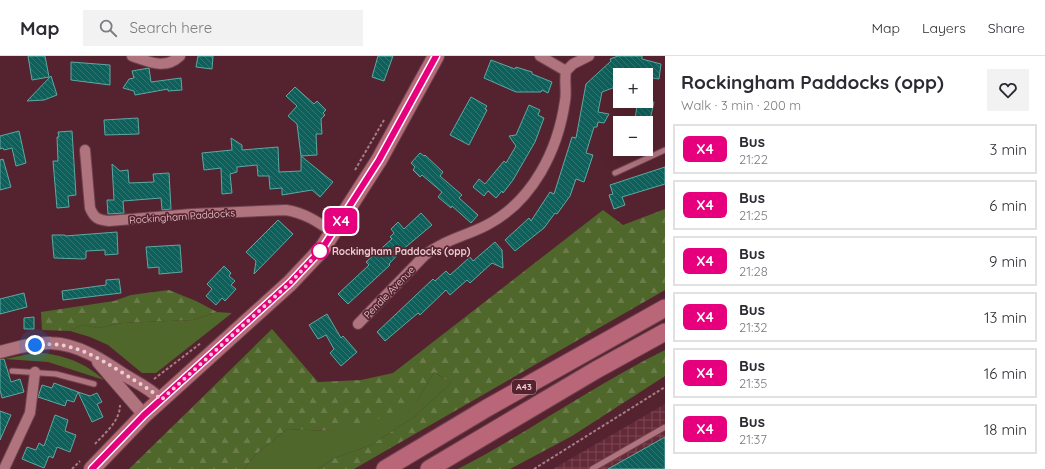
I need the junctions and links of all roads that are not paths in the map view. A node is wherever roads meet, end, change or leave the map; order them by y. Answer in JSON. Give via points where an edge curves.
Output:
{"nodes":[{"id":1,"x":132,"y":56,"type":"edge"},
{"id":2,"x":180,"y":56,"type":"edge"},
{"id":3,"x":436,"y":56,"type":"edge"},
{"id":4,"x":540,"y":56,"type":"edge"},
{"id":5,"x":589,"y":56,"type":"edge"},
{"id":6,"x":566,"y":71,"type":"junction"},
{"id":7,"x":85,"y":150,"type":"dead end"},
{"id":8,"x":665,"y":150,"type":"edge"},
{"id":9,"x":615,"y":173,"type":"dead end"},
{"id":10,"x":334,"y":233,"type":"junction"},
{"id":11,"x":665,"y":308,"type":"edge"},
{"id":12,"x":358,"y":324,"type":"dead end"},
{"id":13,"x":665,"y":332,"type":"edge"},
{"id":14,"x":0,"y":352,"type":"edge"},
{"id":15,"x":94,"y":356,"type":"junction"},
{"id":16,"x":12,"y":371,"type":"dead end"},
{"id":17,"x":35,"y":372,"type":"junction"},
{"id":18,"x":94,"y":384,"type":"dead end"},
{"id":19,"x":161,"y":400,"type":"junction"},
{"id":20,"x":144,"y":415,"type":"junction"},
{"id":21,"x":665,"y":427,"type":"edge"},
{"id":22,"x":86,"y":464,"type":"edge"},
{"id":23,"x":4,"y":469,"type":"edge"},
{"id":24,"x":385,"y":469,"type":"edge"},
{"id":25,"x":429,"y":469,"type":"edge"},
{"id":26,"x":592,"y":469,"type":"edge"}],
"edges":[{"from":1,"to":2,"type":"street","via":[[161,64],[172,63]]},
{"from":3,"to":10,"type":"main road","via":[[379,160]]},
{"from":4,"to":6,"type":"street"},
{"from":5,"to":6,"type":"street","via":[[573,64]]},
{"from":6,"to":12,"type":"street","name":"Pendle Avenue","via":[[565,100],[552,150],[541,172],[525,194],[510,211],[487,225],[443,243],[425,255]]},
{"from":7,"to":10,"type":"street","name":"Rockingham Paddocks","via":[[90,208],[94,216],[100,220],[286,210],[308,216]]},
{"from":8,"to":9,"type":"lane"},
{"from":10,"to":19,"type":"main road","via":[[290,283]]},
{"from":11,"to":24,"type":"highway","number":"A43","via":[[487,408]]},
{"from":13,"to":25,"type":"highway","number":"A43"},
{"from":14,"to":15,"type":"street","via":[[51,343]]},
{"from":15,"to":19,"type":"street"},
{"from":15,"to":20,"type":"street"},
{"from":16,"to":17,"type":"lane"},
{"from":17,"to":18,"type":"lane","via":[[56,374]]},
{"from":17,"to":23,"type":"street","via":[[30,413]]},
{"from":19,"to":20,"type":"main road"},
{"from":20,"to":22,"type":"main road"},
{"from":21,"to":26,"type":"lane"}]}
